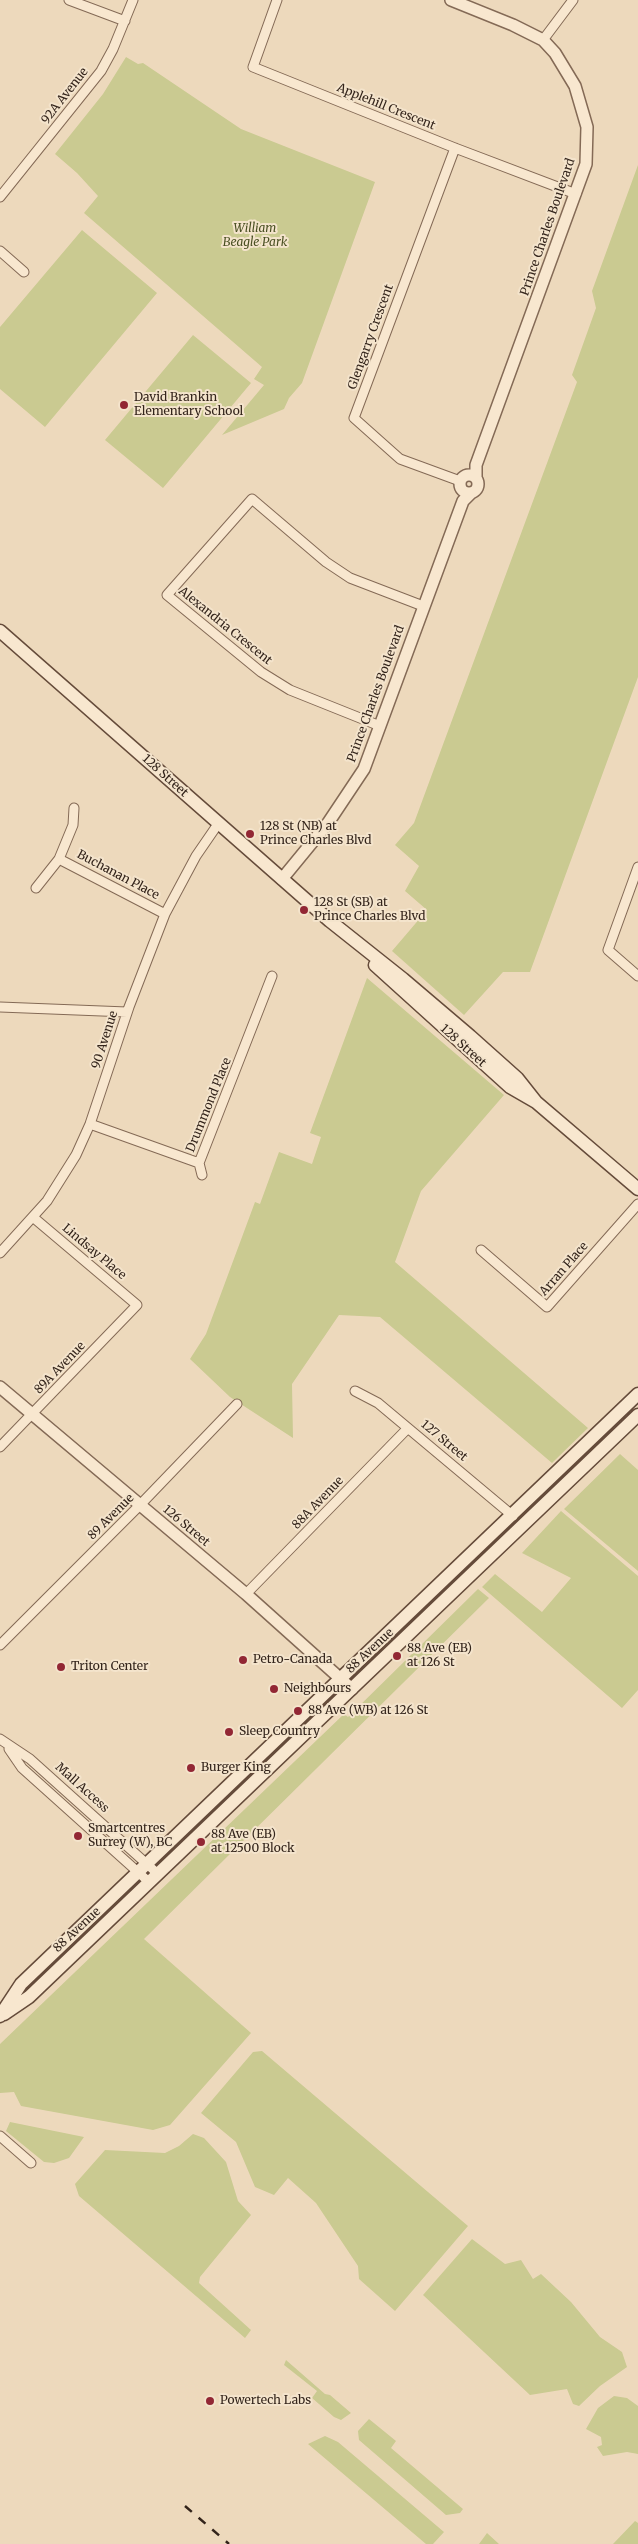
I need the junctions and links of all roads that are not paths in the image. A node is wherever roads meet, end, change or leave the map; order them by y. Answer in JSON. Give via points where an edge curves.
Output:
{"nodes":[{"id":1,"x":68,"y":0,"type":"edge"},
{"id":2,"x":133,"y":0,"type":"edge"},
{"id":3,"x":277,"y":0,"type":"edge"},
{"id":4,"x":451,"y":0,"type":"edge"},
{"id":5,"x":573,"y":0,"type":"edge"},
{"id":6,"x":125,"y":21,"type":"junction"},
{"id":7,"x":543,"y":40,"type":"junction"},
{"id":8,"x":455,"y":148,"type":"junction"},
{"id":9,"x":576,"y":194,"type":"junction"},
{"id":10,"x":0,"y":197,"type":"edge"},
{"id":11,"x":0,"y":251,"type":"edge"},
{"id":12,"x":24,"y":272,"type":"dead end"},
{"id":13,"x":467,"y":487,"type":"junction"},
{"id":14,"x":423,"y":606,"type":"junction"},
{"id":15,"x":0,"y":631,"type":"edge"},
{"id":16,"x":380,"y":726,"type":"junction"},
{"id":17,"x":74,"y":808,"type":"dead end"},
{"id":18,"x":218,"y":824,"type":"junction"},
{"id":19,"x":59,"y":859,"type":"junction"},
{"id":20,"x":638,"y":867,"type":"edge"},
{"id":21,"x":282,"y":879,"type":"junction"},
{"id":22,"x":36,"y":888,"type":"dead end"},
{"id":23,"x":165,"y":914,"type":"junction"},
{"id":24,"x":272,"y":976,"type":"dead end"},
{"id":25,"x":638,"y":976,"type":"edge"},
{"id":26,"x":0,"y":1007,"type":"edge"},
{"id":27,"x":128,"y":1012,"type":"junction"},
{"id":28,"x":90,"y":1124,"type":"junction"},
{"id":29,"x":199,"y":1163,"type":"junction"},
{"id":30,"x":202,"y":1175,"type":"dead end"},
{"id":31,"x":638,"y":1189,"type":"edge"},
{"id":32,"x":638,"y":1204,"type":"edge"},
{"id":33,"x":34,"y":1218,"type":"junction"},
{"id":34,"x":481,"y":1250,"type":"dead end"},
{"id":35,"x":0,"y":1253,"type":"edge"},
{"id":36,"x":137,"y":1305,"type":"joint"},
{"id":37,"x":0,"y":1387,"type":"edge"},
{"id":38,"x":355,"y":1391,"type":"dead end"},
{"id":39,"x":638,"y":1394,"type":"edge"},
{"id":40,"x":237,"y":1404,"type":"dead end"},
{"id":41,"x":33,"y":1415,"type":"junction"},
{"id":42,"x":638,"y":1415,"type":"edge"},
{"id":43,"x":408,"y":1428,"type":"junction"},
{"id":44,"x":0,"y":1447,"type":"edge"},
{"id":45,"x":140,"y":1505,"type":"junction"},
{"id":46,"x":513,"y":1516,"type":"junction"},
{"id":47,"x":246,"y":1594,"type":"junction"},
{"id":48,"x":0,"y":1645,"type":"edge"},
{"id":49,"x":341,"y":1678,"type":"junction"},
{"id":50,"x":352,"y":1689,"type":"junction"},
{"id":51,"x":0,"y":1739,"type":"edge"},
{"id":52,"x":143,"y":1868,"type":"junction"},
{"id":53,"x":154,"y":1878,"type":"junction"},
{"id":54,"x":0,"y":2016,"type":"edge"},
{"id":55,"x":0,"y":2136,"type":"edge"},
{"id":56,"x":30,"y":2163,"type":"dead end"}],
"edges":[{"from":1,"to":6,"type":"street"},
{"from":2,"to":6,"type":"street","name":"92A Avenue"},
{"from":3,"to":8,"type":"street","name":"Applehill Crescent","via":[[253,67]]},
{"from":4,"to":7,"type":"street","name":"Prince Charles Boulevard"},
{"from":5,"to":7,"type":"street"},
{"from":6,"to":10,"type":"street","name":"92A Avenue","via":[[100,71]]},
{"from":7,"to":9,"type":"street","name":"Prince Charles Boulevard","via":[[566,68],[583,106],[587,127],[586,164]]},
{"from":8,"to":9,"type":"street","name":"Applehill Crescent"},
{"from":8,"to":13,"type":"street","name":"Glengarry Crescent","via":[[354,418],[400,459]]},
{"from":9,"to":13,"type":"street","name":"Prince Charles Boulevard"},
{"from":11,"to":12,"type":"street"},
{"from":13,"to":14,"type":"street","name":"Prince Charles Boulevard"},
{"from":14,"to":16,"type":"street","name":"Prince Charles Boulevard"},
{"from":14,"to":16,"type":"street","name":"Alexandria Crescent","via":[[350,578],[326,562],[252,499],[167,595],[261,672],[290,690]]},
{"from":15,"to":18,"type":"main road","name":"128 Street"},
{"from":16,"to":21,"type":"street","name":"Prince Charles Boulevard","via":[[364,769],[338,810]]},
{"from":17,"to":19,"type":"street","name":"Buchanan Place","via":[[74,825]]},
{"from":18,"to":21,"type":"main road","name":"128 Street"},
{"from":18,"to":23,"type":"street","name":"90 Avenue","via":[[196,856]]},
{"from":19,"to":22,"type":"street","name":"Buchanan Place"},
{"from":19,"to":23,"type":"street","name":"Buchanan Place"},
{"from":20,"to":25,"type":"street","via":[[608,950]]},
{"from":21,"to":31,"type":"main road","name":"128 Street","via":[[463,1030],[517,1078],[536,1102]]},
{"from":23,"to":27,"type":"street","name":"90 Avenue"},
{"from":24,"to":29,"type":"street","name":"Drummond Place"},
{"from":26,"to":27,"type":"street"},
{"from":27,"to":28,"type":"street","name":"90 Avenue"},
{"from":28,"to":29,"type":"street","name":"Drummond Place"},
{"from":28,"to":33,"type":"street","name":"90 Avenue","via":[[76,1155]]},
{"from":29,"to":30,"type":"street"},
{"from":32,"to":34,"type":"street","name":"Arran Place","via":[[547,1307]]},
{"from":33,"to":35,"type":"street","name":"90 Avenue"},
{"from":33,"to":36,"type":"street","name":"Lindsay Place"},
{"from":36,"to":41,"type":"street","name":"89A Avenue"},
{"from":37,"to":41,"type":"street","name":"126 Street"},
{"from":38,"to":43,"type":"street","name":"127 Street","via":[[378,1403]]},
{"from":39,"to":46,"type":"main road","name":"88 Avenue"},
{"from":40,"to":45,"type":"street","name":"89 Avenue"},
{"from":41,"to":44,"type":"street","name":"89A Avenue"},
{"from":41,"to":45,"type":"street","name":"126 Street"},
{"from":42,"to":50,"type":"main road","name":"88 Avenue"},
{"from":43,"to":46,"type":"street","name":"127 Street"},
{"from":43,"to":47,"type":"street","name":"88A Avenue"},
{"from":45,"to":47,"type":"street","name":"126 Street"},
{"from":45,"to":48,"type":"street","name":"89 Avenue"},
{"from":46,"to":49,"type":"main road","name":"88 Avenue"},
{"from":47,"to":49,"type":"street","name":"126 Street"},
{"from":49,"to":50,"type":"street","name":"126 Street"},
{"from":49,"to":52,"type":"main road","name":"88 Avenue"},
{"from":50,"to":53,"type":"main road","name":"88 Avenue"},
{"from":51,"to":52,"type":"street","name":"Mall Access","via":[[22,1768]]},
{"from":52,"to":53,"type":"street","name":"Mall Access"},
{"from":52,"to":54,"type":"main road","name":"88 Avenue","via":[[21,1984]]},
{"from":53,"to":54,"type":"main road","name":"88 Avenue","via":[[29,1997]]},
{"from":55,"to":56,"type":"street"}]}
